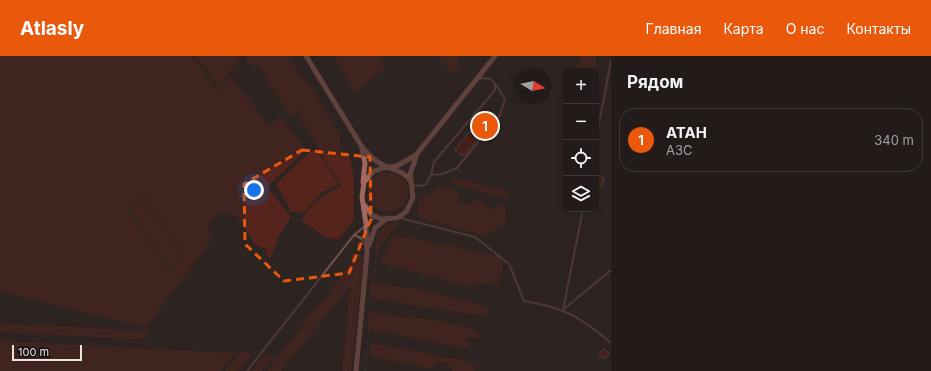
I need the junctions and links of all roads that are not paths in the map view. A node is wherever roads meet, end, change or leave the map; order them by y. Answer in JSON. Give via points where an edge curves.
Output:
{"nodes":[{"id":1,"x":306,"y":56,"type":"edge"},
{"id":2,"x":495,"y":56,"type":"edge"},
{"id":3,"x":611,"y":62,"type":"edge"},
{"id":4,"x":474,"y":82,"type":"junction"},
{"id":5,"x":495,"y":84,"type":"junction"},
{"id":6,"x":599,"y":124,"type":"edge"},
{"id":7,"x":362,"y":147,"type":"junction"},
{"id":8,"x":416,"y":155,"type":"junction"},
{"id":9,"x":387,"y":167,"type":"junction"},
{"id":10,"x":432,"y":175,"type":"junction"},
{"id":11,"x":411,"y":183,"type":"junction"},
{"id":12,"x":362,"y":191,"type":"junction"},
{"id":13,"x":364,"y":203,"type":"junction"},
{"id":14,"x":581,"y":212,"type":"edge"},
{"id":15,"x":377,"y":217,"type":"junction"},
{"id":16,"x":397,"y":218,"type":"junction"},
{"id":17,"x":386,"y":219,"type":"junction"},
{"id":18,"x":366,"y":224,"type":"junction"},
{"id":19,"x":354,"y":235,"type":"junction"},
{"id":20,"x":367,"y":254,"type":"junction"},
{"id":21,"x":611,"y":270,"type":"edge"},
{"id":22,"x":563,"y":310,"type":"junction"},
{"id":23,"x":611,"y":343,"type":"edge"},
{"id":24,"x":247,"y":371,"type":"edge"},
{"id":25,"x":356,"y":371,"type":"edge"}],
"edges":[{"from":1,"to":7,"type":"main road"},
{"from":2,"to":4,"type":"main road"},
{"from":3,"to":6,"type":"lane"},
{"from":4,"to":5,"type":"lane","via":[[483,78],[491,79]]},
{"from":4,"to":8,"type":"main road"},
{"from":5,"to":10,"type":"lane","via":[[495,90],[434,162]]},
{"from":5,"to":10,"type":"lane","via":[[505,99],[500,115],[457,168]]},
{"from":7,"to":9,"type":"main road","via":[[372,158]]},
{"from":7,"to":12,"type":"main road","via":[[365,169]]},
{"from":8,"to":9,"type":"main road","via":[[397,166]]},
{"from":8,"to":11,"type":"main road","via":[[411,168]]},
{"from":9,"to":11,"type":"main road","via":[[401,171]]},
{"from":9,"to":12,"type":"main road","via":[[370,174],[364,182]]},
{"from":10,"to":11,"type":"lane","via":[[426,184],[420,186]]},
{"from":11,"to":16,"type":"main road","via":[[412,203],[406,212]]},
{"from":12,"to":13,"type":"main road"},
{"from":13,"to":15,"type":"main road"},
{"from":13,"to":18,"type":"main road"},
{"from":14,"to":22,"type":"lane"},
{"from":15,"to":17,"type":"main road"},
{"from":15,"to":18,"type":"lane"},
{"from":16,"to":17,"type":"main road"},
{"from":16,"to":22,"type":"lane","via":[[475,237],[509,264],[524,301]]},
{"from":17,"to":20,"type":"main road","via":[[375,228]]},
{"from":18,"to":19,"type":"lane"},
{"from":18,"to":20,"type":"main road"},
{"from":19,"to":20,"type":"lane","via":[[361,238]]},
{"from":19,"to":24,"type":"lane"},
{"from":20,"to":25,"type":"main road"},
{"from":21,"to":22,"type":"lane"},
{"from":22,"to":23,"type":"lane"}]}
